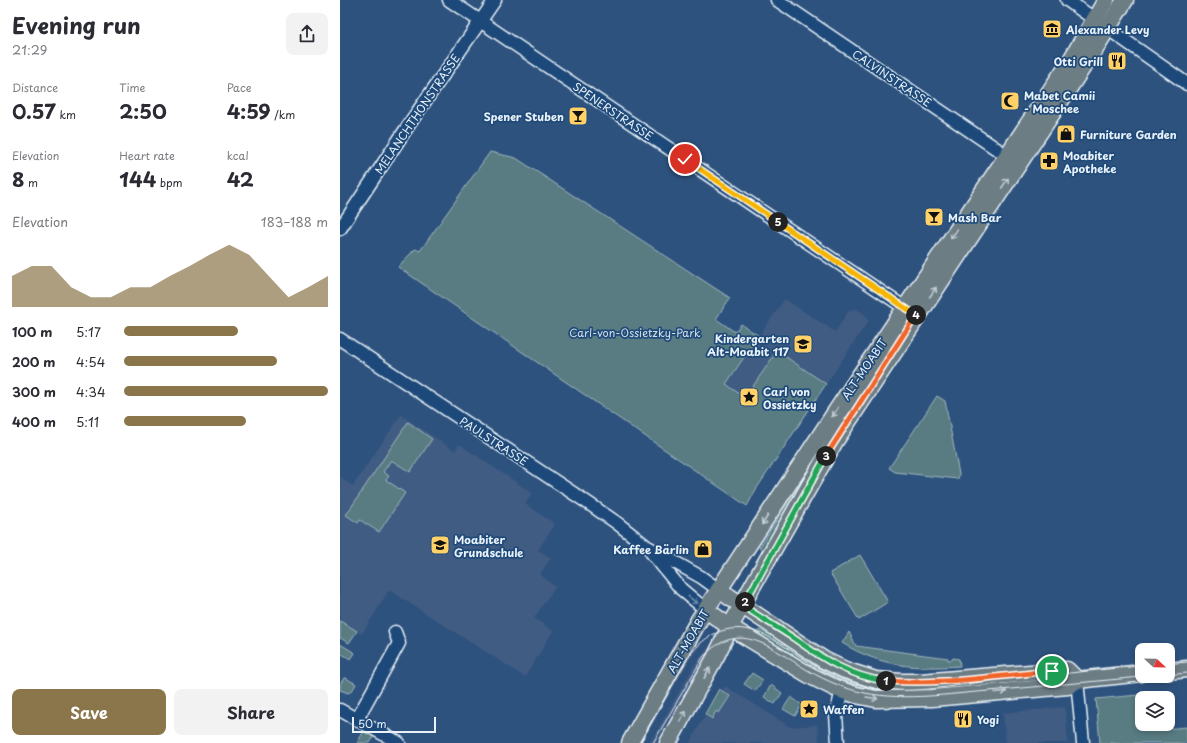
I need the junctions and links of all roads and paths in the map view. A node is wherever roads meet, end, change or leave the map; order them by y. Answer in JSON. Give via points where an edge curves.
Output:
{"nodes":[{"id":1,"x":449,"y":0,"type":"edge"},
{"id":2,"x":495,"y":0,"type":"edge"},
{"id":3,"x":777,"y":0,"type":"edge"},
{"id":4,"x":1067,"y":0,"type":"edge"},
{"id":5,"x":1106,"y":0,"type":"edge"},
{"id":6,"x":1125,"y":0,"type":"edge"},
{"id":7,"x":480,"y":21,"type":"junction"},
{"id":8,"x":1102,"y":24,"type":"junction"},
{"id":9,"x":1187,"y":84,"type":"edge"},
{"id":10,"x":1007,"y":156,"type":"junction"},
{"id":11,"x":340,"y":229,"type":"edge"},
{"id":12,"x":911,"y":312,"type":"junction"},
{"id":13,"x":340,"y":339,"type":"edge"},
{"id":14,"x":646,"y":546,"type":"junction"},
{"id":15,"x":719,"y":590,"type":"junction"},
{"id":16,"x":743,"y":606,"type":"junction"},
{"id":17,"x":706,"y":610,"type":"junction"},
{"id":18,"x":730,"y":627,"type":"junction"},
{"id":19,"x":395,"y":632,"type":"dead end"},
{"id":20,"x":1187,"y":669,"type":"edge"},
{"id":21,"x":1175,"y":670,"type":"edge"},
{"id":22,"x":1135,"y":674,"type":"edge"},
{"id":23,"x":1077,"y":680,"type":"junction"},
{"id":24,"x":842,"y":690,"type":"junction"},
{"id":25,"x":340,"y":710,"type":"edge"},
{"id":26,"x":357,"y":719,"type":"junction"},
{"id":27,"x":399,"y":743,"type":"edge"},
{"id":28,"x":630,"y":743,"type":"edge"},
{"id":29,"x":668,"y":743,"type":"edge"},
{"id":30,"x":838,"y":743,"type":"edge"},
{"id":31,"x":1084,"y":743,"type":"edge"}],
"edges":[{"from":1,"to":7,"type":"street","name":"SPENERSTRASSE"},
{"from":2,"to":7,"type":"street","name":"MELANCHTHONSTRASSE"},
{"from":3,"to":10,"type":"street","name":"CALVINSTRASSE"},
{"from":4,"to":8,"type":"street"},
{"from":5,"to":8,"type":"main road","name":"ALT-MOABIT"},
{"from":6,"to":8,"type":"main road","name":"ALT-MOABIT"},
{"from":7,"to":11,"type":"street","name":"MELANCHTHONSTRASSE"},
{"from":7,"to":12,"type":"street","name":"SPENERSTRASSE"},
{"from":8,"to":9,"type":"street"},
{"from":8,"to":10,"type":"main road","name":"ALT-MOABIT","via":[[1071,60]]},
{"from":12,"to":8,"type":"main road","name":"ALT-MOABIT","one_way":true},
{"from":10,"to":12,"type":"main road","name":"ALT-MOABIT","one_way":true},
{"from":12,"to":15,"type":"main road","name":"ALT-MOABIT","one_way":true},
{"from":12,"to":16,"type":"main road","name":"ALT-MOABIT"},
{"from":13,"to":14,"type":"street","name":"PAULSTRASSE","via":[[588,503]]},
{"from":14,"to":15,"type":"street","name":"PAULSTRASSE"},
{"from":14,"to":17,"type":"street","name":"PAULSTRASSE","one_way":true,"via":[[681,590]]},
{"from":15,"to":16,"type":"main road","name":"PAULSTRASSE"},
{"from":15,"to":17,"type":"main road","name":"ALT-MOABIT"},
{"from":16,"to":18,"type":"main road","name":"ALT-MOABIT"},
{"from":16,"to":23,"type":"main road","name":"PAULSTRASSE","via":[[824,660],[844,670],[876,680],[921,682],[1067,670]]},
{"from":17,"to":18,"type":"main road"},
{"from":17,"to":28,"type":"main road","name":"ALT-MOABIT"},
{"from":18,"to":24,"type":"main road","via":[[809,675]]},
{"from":29,"to":18,"type":"main road","name":"ALT-MOABIT","one_way":true},
{"from":19,"to":26,"type":"street","via":[[399,643]]},
{"from":20,"to":21,"type":"main road"},
{"from":22,"to":23,"type":"main road"},
{"from":24,"to":23,"type":"main road","one_way":true,"via":[[876,699],[932,698],[1068,686]]},
{"from":23,"to":31,"type":"street"},
{"from":24,"to":30,"type":"street","via":[[836,715]]},
{"from":25,"to":26,"type":"street"},
{"from":26,"to":27,"type":"street"}]}
